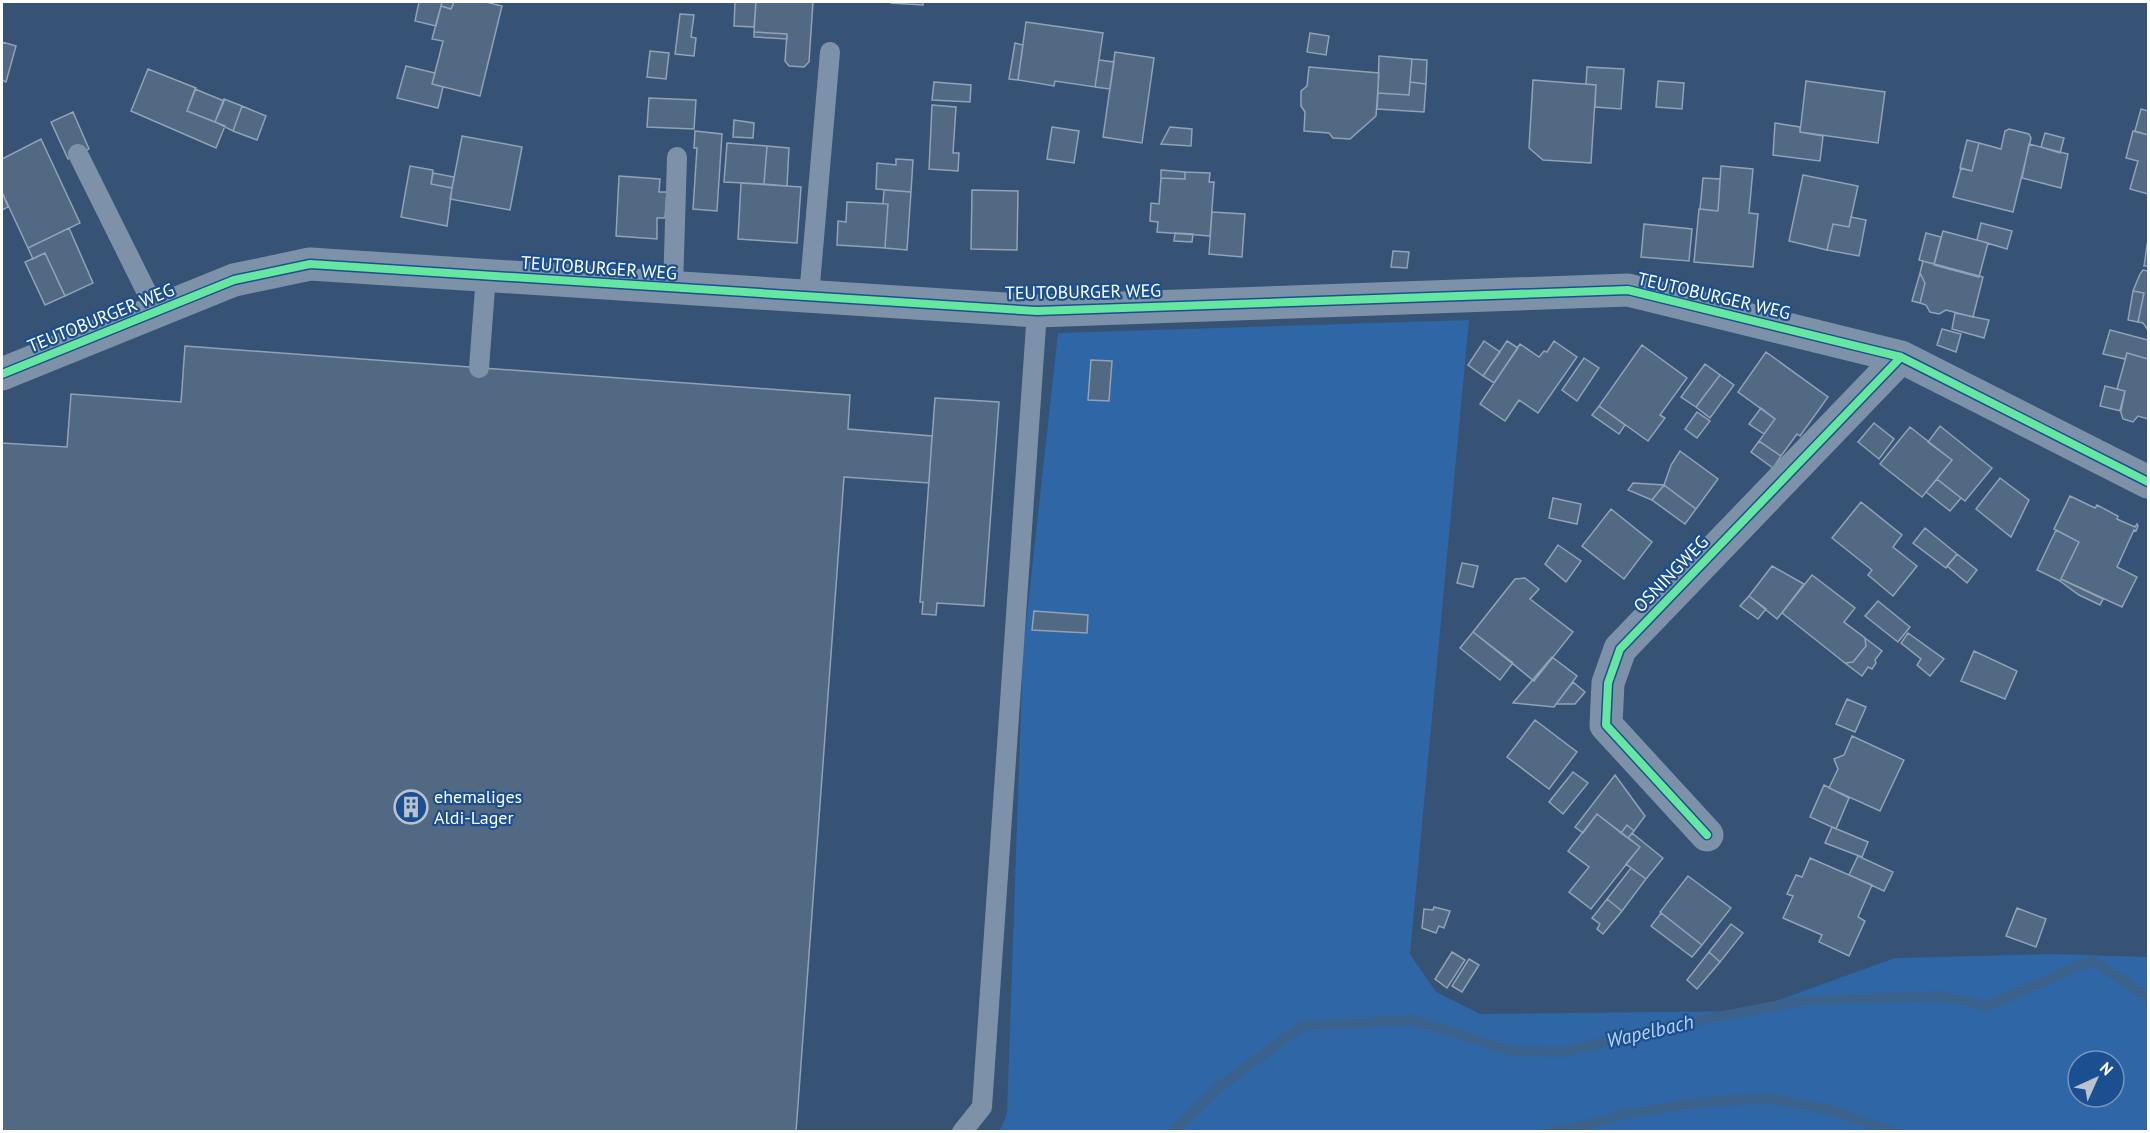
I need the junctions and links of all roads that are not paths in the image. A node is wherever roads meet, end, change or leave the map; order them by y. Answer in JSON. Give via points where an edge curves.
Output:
{"nodes":[{"id":1,"x":830,"y":52,"type":"dead end"},
{"id":2,"x":78,"y":154,"type":"dead end"},
{"id":3,"x":677,"y":157,"type":"dead end"},
{"id":4,"x":486,"y":275,"type":"junction"},
{"id":5,"x":673,"y":288,"type":"junction"},
{"id":6,"x":809,"y":296,"type":"junction"},
{"id":7,"x":156,"y":311,"type":"junction"},
{"id":8,"x":1037,"y":311,"type":"junction"},
{"id":9,"x":1901,"y":357,"type":"junction"},
{"id":10,"x":479,"y":368,"type":"dead end"},
{"id":11,"x":2,"y":374,"type":"edge"},
{"id":12,"x":2148,"y":482,"type":"edge"},
{"id":13,"x":1707,"y":835,"type":"dead end"},
{"id":14,"x":962,"y":1131,"type":"edge"}],
"edges":[{"from":1,"to":6,"type":"lane"},
{"from":2,"to":7,"type":"lane"},
{"from":3,"to":5,"type":"lane"},
{"from":4,"to":5,"type":"street","name":"TEUTOBURGER WEG"},
{"from":4,"to":7,"type":"street","name":"TEUTOBURGER WEG","via":[[310,264],[234,280]]},
{"from":4,"to":10,"type":"lane"},
{"from":5,"to":6,"type":"street","name":"TEUTOBURGER WEG"},
{"from":6,"to":8,"type":"street","name":"TEUTOBURGER WEG"},
{"from":7,"to":11,"type":"street","name":"TEUTOBURGER WEG"},
{"from":8,"to":9,"type":"street","name":"TEUTOBURGER WEG","via":[[1628,290]]},
{"from":8,"to":14,"type":"lane","via":[[982,1107]]},
{"from":9,"to":12,"type":"street","name":"TEUTOBURGER WEG"},
{"from":9,"to":13,"type":"street","name":"OSNINGWEG","via":[[1620,649],[1608,683],[1606,725]]}]}
